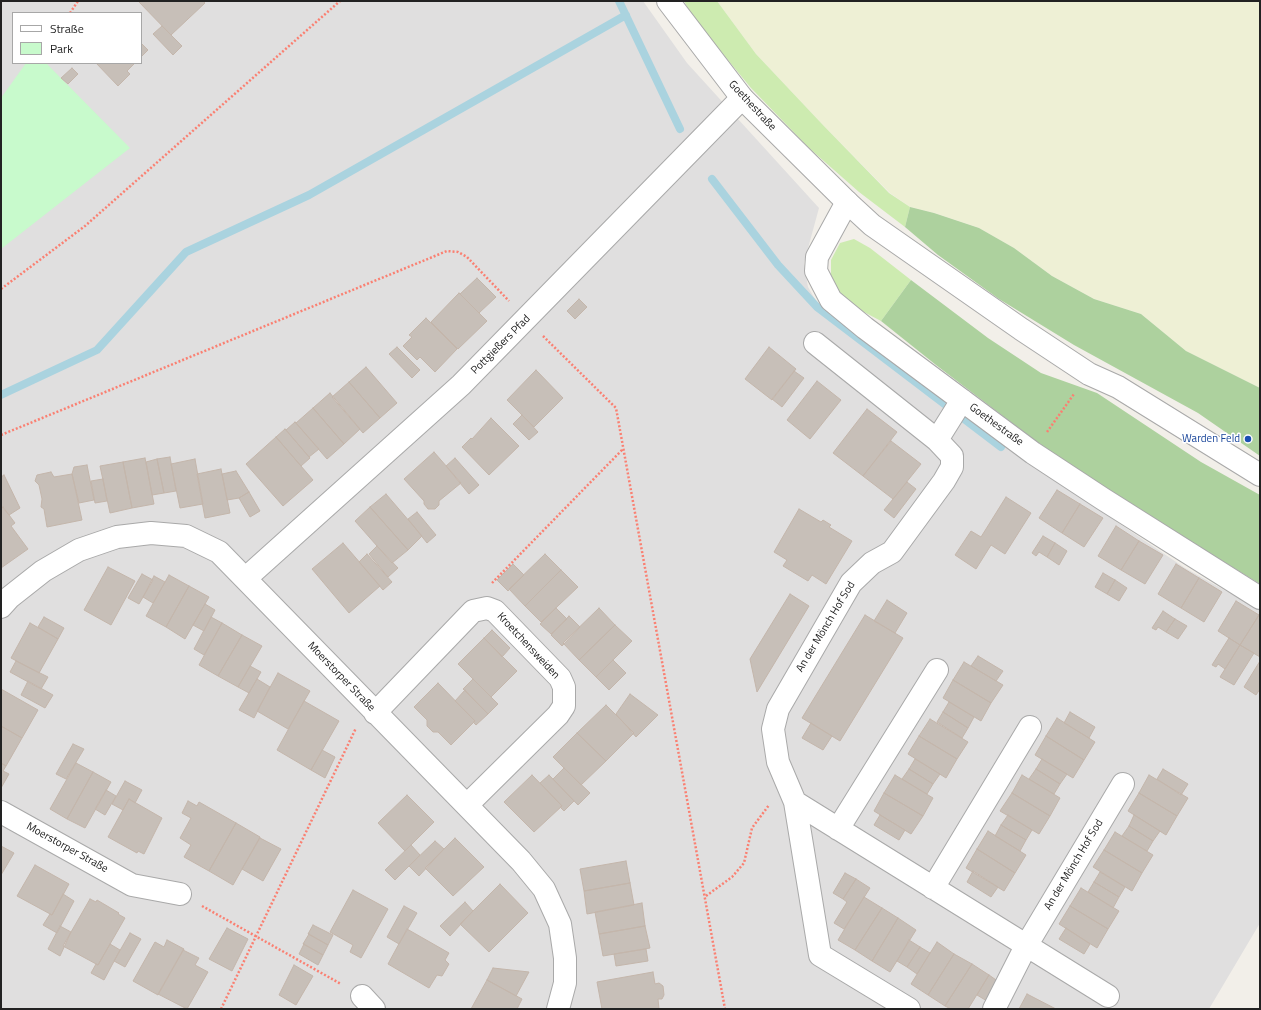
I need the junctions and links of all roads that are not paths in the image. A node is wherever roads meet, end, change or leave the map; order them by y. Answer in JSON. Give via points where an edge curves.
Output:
{"nodes":[{"id":1,"x":668,"y":1,"type":"edge"},
{"id":2,"x":742,"y":98,"type":"junction"},
{"id":3,"x":847,"y":202,"type":"junction"},
{"id":4,"x":815,"y":343,"type":"dead end"},
{"id":5,"x":962,"y":400,"type":"junction"},
{"id":6,"x":937,"y":440,"type":"junction"},
{"id":7,"x":1260,"y":475,"type":"edge"},
{"id":8,"x":246,"y":578,"type":"junction"},
{"id":9,"x":1260,"y":598,"type":"edge"},
{"id":10,"x":1,"y":607,"type":"edge"},
{"id":11,"x":937,"y":670,"type":"dead end"},
{"id":12,"x":371,"y":709,"type":"junction"},
{"id":13,"x":1030,"y":727,"type":"dead end"},
{"id":14,"x":1122,"y":784,"type":"dead end"},
{"id":15,"x":795,"y":802,"type":"junction"},
{"id":16,"x":468,"y":805,"type":"junction"},
{"id":17,"x":1,"y":812,"type":"edge"},
{"id":18,"x":838,"y":829,"type":"junction"},
{"id":19,"x":933,"y":888,"type":"junction"},
{"id":20,"x":180,"y":894,"type":"road end"},
{"id":21,"x":1026,"y":946,"type":"junction"},
{"id":22,"x":1108,"y":996,"type":"dead end"},
{"id":23,"x":558,"y":1009,"type":"edge"},
{"id":24,"x":909,"y":1009,"type":"edge"},
{"id":25,"x":994,"y":1009,"type":"edge"}],
"edges":[{"from":1,"to":2,"type":"street","name":"Goethestraße"},
{"from":2,"to":3,"type":"street","name":"Goethestraße"},
{"from":2,"to":8,"type":"street","name":"Pottgießers Pfad","via":[[461,385]]},
{"from":3,"to":5,"type":"street","name":"Goethestraße","via":[[817,257],[816,271],[830,300]]},
{"from":3,"to":7,"type":"street","name":"Goethestraße","via":[[872,225],[1089,374],[1118,387]]},
{"from":4,"to":6,"type":"street","name":"An der Mönch Hof Sod"},
{"from":5,"to":6,"type":"street"},
{"from":5,"to":9,"type":"street","name":"Goethestraße","via":[[1033,453]]},
{"from":6,"to":15,"type":"street","name":"An der Mönch Hof Sod","via":[[952,456],[952,467],[944,482],[892,552],[872,564],[850,583],[778,709],[773,729],[778,762]]},
{"from":8,"to":10,"type":"street","name":"Moerstorper Straße","via":[[219,552],[186,536],[151,533],[117,537],[79,550],[43,571]]},
{"from":8,"to":12,"type":"street","name":"Moerstorper Straße"},
{"from":11,"to":18,"type":"street"},
{"from":12,"to":16,"type":"street","name":"Moerstorper Straße"},
{"from":12,"to":16,"type":"street","name":"Kroetchensweiden","via":[[473,611],[487,608],[495,611],[560,678],[564,687],[564,706]]},
{"from":13,"to":19,"type":"street"},
{"from":14,"to":21,"type":"street","name":"An der Mönch Hof Sod"},
{"from":15,"to":18,"type":"street"},
{"from":15,"to":24,"type":"street","name":"An der Mönch Hof Sod","via":[[820,955]]},
{"from":16,"to":23,"type":"street","name":"Moerstorper Straße","via":[[522,861],[544,889],[560,924],[565,958],[565,983]]},
{"from":17,"to":20,"type":"street","name":"Moerstorper Straße","via":[[132,885]]},
{"from":18,"to":19,"type":"street"},
{"from":19,"to":21,"type":"street"},
{"from":21,"to":22,"type":"street"},
{"from":21,"to":25,"type":"street","name":"An der Mönch Hof Sod"}]}
